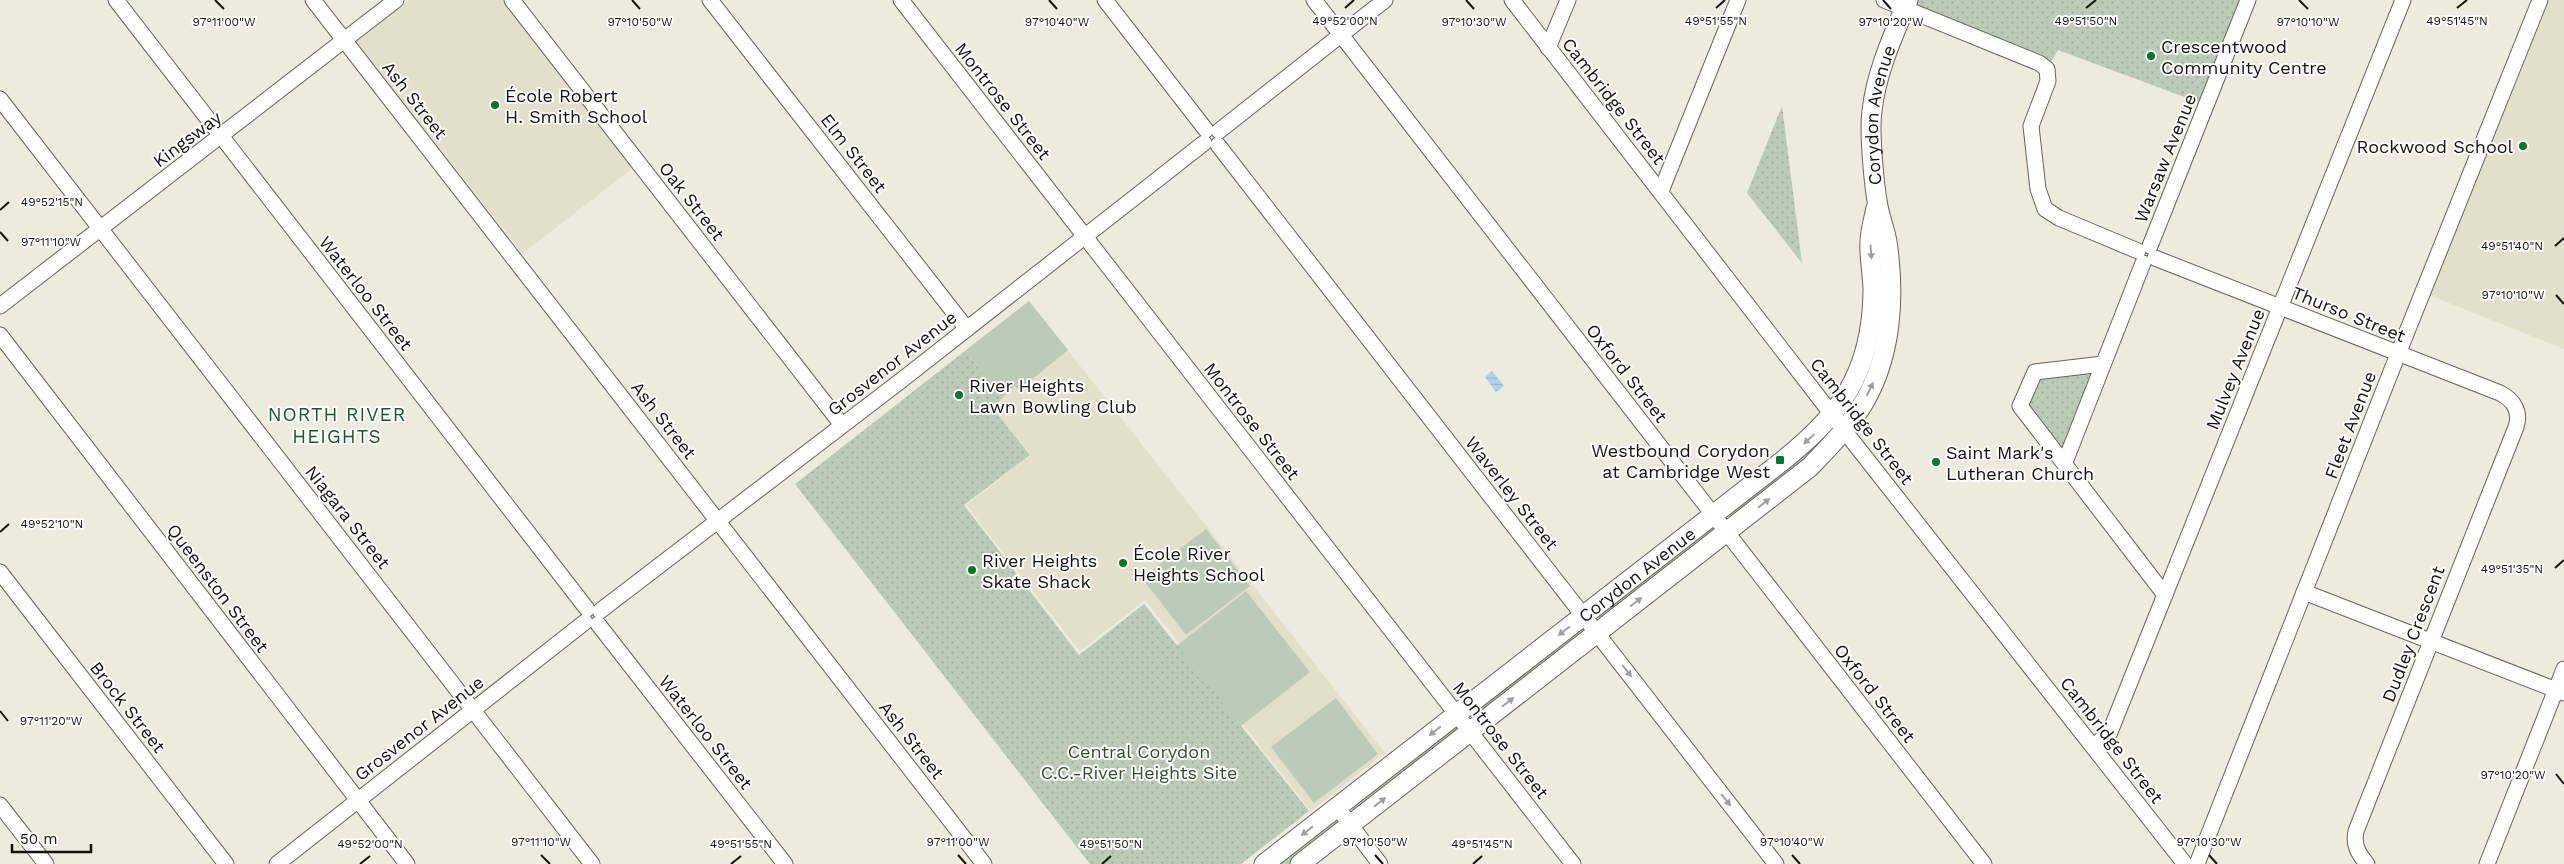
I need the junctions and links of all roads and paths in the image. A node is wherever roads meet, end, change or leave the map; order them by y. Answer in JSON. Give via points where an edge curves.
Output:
{"nodes":[{"id":1,"x":116,"y":0,"type":"edge"},
{"id":2,"x":313,"y":0,"type":"edge"},
{"id":3,"x":396,"y":0,"type":"edge"},
{"id":4,"x":512,"y":0,"type":"edge"},
{"id":5,"x":710,"y":0,"type":"edge"},
{"id":6,"x":902,"y":0,"type":"edge"},
{"id":7,"x":1105,"y":0,"type":"edge"},
{"id":8,"x":1314,"y":0,"type":"edge"},
{"id":9,"x":1385,"y":0,"type":"edge"},
{"id":10,"x":1512,"y":0,"type":"edge"},
{"id":11,"x":1568,"y":0,"type":"edge"},
{"id":12,"x":1738,"y":0,"type":"edge"},
{"id":13,"x":1884,"y":0,"type":"edge"},
{"id":14,"x":2248,"y":0,"type":"edge"},
{"id":15,"x":2403,"y":0,"type":"edge"},
{"id":16,"x":2540,"y":0,"type":"edge"},
{"id":17,"x":1906,"y":4,"type":"edge"},
{"id":18,"x":1342,"y":36,"type":"junction"},
{"id":19,"x":344,"y":40,"type":"junction"},
{"id":20,"x":1548,"y":48,"type":"junction"},
{"id":21,"x":0,"y":99,"type":"edge"},
{"id":22,"x":222,"y":136,"type":"junction"},
{"id":23,"x":1212,"y":137,"type":"junction"},
{"id":24,"x":1661,"y":191,"type":"junction"},
{"id":25,"x":1877,"y":204,"type":"junction"},
{"id":26,"x":100,"y":229,"type":"junction"},
{"id":27,"x":1085,"y":237,"type":"junction"},
{"id":28,"x":2147,"y":254,"type":"junction"},
{"id":29,"x":0,"y":306,"type":"edge"},
{"id":30,"x":2281,"y":307,"type":"junction"},
{"id":31,"x":967,"y":329,"type":"junction"},
{"id":32,"x":0,"y":335,"type":"edge"},
{"id":33,"x":2398,"y":354,"type":"junction"},
{"id":34,"x":2103,"y":364,"type":"junction"},
{"id":35,"x":1833,"y":415,"type":"junction"},
{"id":36,"x":2518,"y":416,"type":"joint"},
{"id":37,"x":842,"y":425,"type":"junction"},
{"id":38,"x":1844,"y":430,"type":"junction"},
{"id":39,"x":2065,"y":462,"type":"junction"},
{"id":40,"x":1713,"y":515,"type":"junction"},
{"id":41,"x":719,"y":521,"type":"junction"},
{"id":42,"x":1727,"y":532,"type":"junction"},
{"id":43,"x":0,"y":572,"type":"edge"},
{"id":44,"x":2304,"y":592,"type":"junction"},
{"id":45,"x":2165,"y":595,"type":"junction"},
{"id":46,"x":593,"y":616,"type":"junction"},
{"id":47,"x":1584,"y":616,"type":"junction"},
{"id":48,"x":1597,"y":633,"type":"junction"},
{"id":49,"x":2430,"y":641,"type":"junction"},
{"id":50,"x":2564,"y":669,"type":"edge"},
{"id":51,"x":2560,"y":691,"type":"edge"},
{"id":52,"x":473,"y":710,"type":"junction"},
{"id":53,"x":1457,"y":714,"type":"junction"},
{"id":54,"x":1470,"y":731,"type":"junction"},
{"id":55,"x":2094,"y":746,"type":"junction"},
{"id":56,"x":357,"y":800,"type":"junction"},
{"id":57,"x":0,"y":805,"type":"edge"},
{"id":58,"x":1337,"y":807,"type":"junction"},
{"id":59,"x":1350,"y":825,"type":"junction"},
{"id":60,"x":46,"y":864,"type":"edge"},
{"id":61,"x":226,"y":864,"type":"edge"},
{"id":62,"x":277,"y":864,"type":"edge"},
{"id":63,"x":407,"y":864,"type":"edge"},
{"id":64,"x":592,"y":864,"type":"edge"},
{"id":65,"x":785,"y":864,"type":"edge"},
{"id":66,"x":984,"y":864,"type":"edge"},
{"id":67,"x":1264,"y":864,"type":"edge"},
{"id":68,"x":1300,"y":864,"type":"edge"},
{"id":69,"x":1380,"y":864,"type":"edge"},
{"id":70,"x":1573,"y":864,"type":"edge"},
{"id":71,"x":1776,"y":864,"type":"edge"},
{"id":72,"x":1984,"y":864,"type":"edge"},
{"id":73,"x":2185,"y":864,"type":"edge"},
{"id":74,"x":2198,"y":864,"type":"edge"},
{"id":75,"x":2367,"y":864,"type":"edge"},
{"id":76,"x":2488,"y":864,"type":"edge"}],
"edges":[{"from":1,"to":22,"type":"street","name":"Waterloo Street"},
{"from":2,"to":19,"type":"street","name":"Ash Street"},
{"from":3,"to":19,"type":"street","name":"Kingsway"},
{"from":4,"to":37,"type":"street","name":"Oak Street"},
{"from":5,"to":31,"type":"street","name":"Elm Street"},
{"from":6,"to":27,"type":"street","name":"Montrose Street"},
{"from":7,"to":23,"type":"street","name":"Waverley Street"},
{"from":8,"to":18,"type":"street","name":"Oxford Street"},
{"from":9,"to":18,"type":"street","name":"Grosvenor Avenue"},
{"from":10,"to":20,"type":"street","name":"Cambridge Street"},
{"from":11,"to":20,"type":"street"},
{"from":12,"to":24,"type":"street"},
{"from":13,"to":17,"type":"street","name":"Thurso Street"},
{"from":14,"to":28,"type":"street","name":"Warsaw Avenue"},
{"from":15,"to":30,"type":"street","name":"Mulvey Avenue"},
{"from":16,"to":33,"type":"street","name":"Fleet Avenue"},
{"from":17,"to":25,"type":"main road","name":"Corydon Avenue","via":[[1886,52],[1872,112]]},
{"from":17,"to":28,"type":"street","name":"Thurso Street","via":[[2047,69],[2048,81],[2032,126],[2038,189],[2045,209],[2059,218]]},
{"from":18,"to":23,"type":"street","name":"Grosvenor Avenue"},
{"from":18,"to":40,"type":"street","name":"Oxford Street"},
{"from":19,"to":22,"type":"street","name":"Kingsway"},
{"from":19,"to":41,"type":"street","name":"Ash Street"},
{"from":20,"to":24,"type":"street","name":"Cambridge Street"},
{"from":21,"to":26,"type":"street","name":"Niagara Street"},
{"from":22,"to":26,"type":"street","name":"Kingsway"},
{"from":22,"to":46,"type":"street","name":"Waterloo Street"},
{"from":23,"to":27,"type":"street","name":"Grosvenor Avenue"},
{"from":23,"to":47,"type":"street","name":"Waverley Street"},
{"from":24,"to":35,"type":"street","name":"Cambridge Street"},
{"from":25,"to":35,"type":"main road","name":"Corydon Avenue","one_way":true,"via":[[1870,241],[1873,292],[1868,344],[1858,372]]},
{"from":38,"to":25,"type":"main road","name":"Corydon Avenue","one_way":true,"via":[[1863,403],[1886,349],[1892,291],[1887,241]]},
{"from":26,"to":29,"type":"street","name":"Kingsway"},
{"from":26,"to":52,"type":"street","name":"Niagara Street"},
{"from":27,"to":31,"type":"street","name":"Grosvenor Avenue"},
{"from":27,"to":53,"type":"street","name":"Montrose Street"},
{"from":28,"to":30,"type":"street","name":"Thurso Street"},
{"from":28,"to":34,"type":"street","name":"Warsaw Avenue"},
{"from":30,"to":33,"type":"street","name":"Thurso Street"},
{"from":30,"to":45,"type":"street","name":"Mulvey Avenue"},
{"from":31,"to":37,"type":"street","name":"Grosvenor Avenue"},
{"from":32,"to":56,"type":"street","name":"Queenston Street"},
{"from":33,"to":36,"type":"street","name":"Thurso Street","via":[[2507,396]]},
{"from":33,"to":44,"type":"street","name":"Fleet Avenue"},
{"from":34,"to":39,"type":"street","name":"Warsaw Avenue"},
{"from":34,"to":39,"type":"street","via":[[2035,372],[2020,406]]},
{"from":35,"to":38,"type":"street","name":"Cambridge Street"},
{"from":35,"to":40,"type":"main road","name":"Corydon Avenue","one_way":true,"via":[[1800,447]]},
{"from":36,"to":49,"type":"street","name":"Dudley Crescent"},
{"from":37,"to":41,"type":"street","name":"Grosvenor Avenue"},
{"from":42,"to":38,"type":"main road","name":"Corydon Avenue","one_way":true,"via":[[1810,467]]},
{"from":38,"to":55,"type":"street","name":"Cambridge Street"},
{"from":39,"to":45,"type":"street"},
{"from":40,"to":42,"type":"street","name":"Oxford Street"},
{"from":40,"to":47,"type":"main road","name":"Corydon Avenue"},
{"from":41,"to":46,"type":"street","name":"Grosvenor Avenue"},
{"from":41,"to":66,"type":"street","name":"Ash Street"},
{"from":48,"to":42,"type":"main road","name":"Corydon Avenue","one_way":true},
{"from":42,"to":72,"type":"street","name":"Oxford Street"},
{"from":43,"to":61,"type":"street","name":"Brock Street"},
{"from":44,"to":49,"type":"street"},
{"from":44,"to":74,"type":"street","name":"Fleet Avenue"},
{"from":45,"to":55,"type":"street","name":"Mulvey Avenue","via":[[2110,732]]},
{"from":46,"to":52,"type":"street","name":"Grosvenor Avenue"},
{"from":46,"to":65,"type":"street","name":"Waterloo Street"},
{"from":47,"to":48,"type":"street","name":"Waverley Street"},
{"from":47,"to":53,"type":"main road","name":"Corydon Avenue","one_way":true},
{"from":54,"to":48,"type":"main road","name":"Corydon Avenue","one_way":true},
{"from":48,"to":71,"type":"street","name":"Waverley Street","one_way":true},
{"from":49,"to":51,"type":"street"},
{"from":49,"to":75,"type":"street","name":"Dudley Crescent","via":[[2356,831],[2356,848]]},
{"from":50,"to":51,"type":"street"},
{"from":51,"to":76,"type":"street"},
{"from":52,"to":56,"type":"street","name":"Grosvenor Avenue"},
{"from":52,"to":64,"type":"street","name":"Niagara Street"},
{"from":53,"to":54,"type":"street","name":"Montrose Street"},
{"from":53,"to":58,"type":"main road","name":"Corydon Avenue","one_way":true},
{"from":59,"to":54,"type":"main road","name":"Corydon Avenue","one_way":true},
{"from":54,"to":70,"type":"street","name":"Montrose Street"},
{"from":55,"to":73,"type":"street","name":"Cambridge Street"},
{"from":56,"to":62,"type":"street","name":"Grosvenor Avenue"},
{"from":56,"to":63,"type":"street","name":"Queenston Street"},
{"from":57,"to":60,"type":"street"},
{"from":58,"to":59,"type":"street"},
{"from":58,"to":67,"type":"main road","name":"Corydon Avenue","one_way":true},
{"from":59,"to":68,"type":"main road","name":"Corydon Avenue"},
{"from":59,"to":69,"type":"street"}]}
